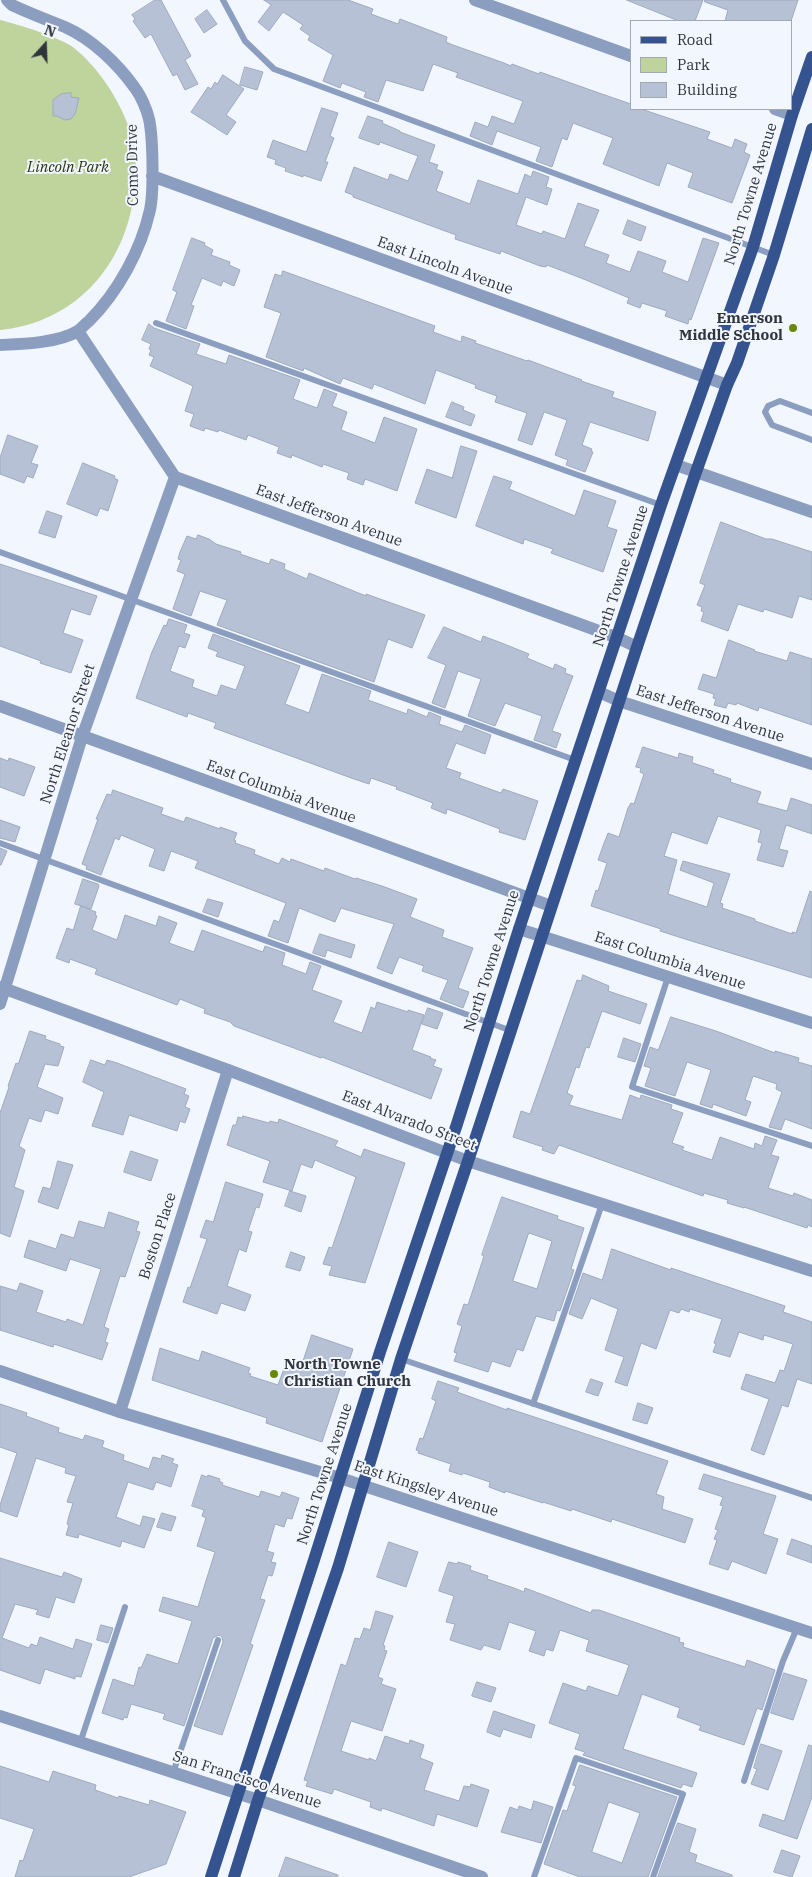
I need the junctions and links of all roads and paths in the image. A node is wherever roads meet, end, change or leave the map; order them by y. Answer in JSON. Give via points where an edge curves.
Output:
{"nodes":[{"id":1,"x":7,"y":0,"type":"edge"},
{"id":2,"x":223,"y":0,"type":"edge"},
{"id":3,"x":476,"y":0,"type":"edge"},
{"id":4,"x":630,"y":56,"type":"edge"},
{"id":5,"x":812,"y":57,"type":"edge"},
{"id":6,"x":778,"y":110,"type":"edge"},
{"id":7,"x":792,"y":115,"type":"junction"},
{"id":8,"x":812,"y":129,"type":"edge"},
{"id":9,"x":152,"y":176,"type":"junction"},
{"id":10,"x":753,"y":247,"type":"junction"},
{"id":11,"x":774,"y":255,"type":"junction"},
{"id":12,"x":156,"y":323,"type":"dead end"},
{"id":13,"x":78,"y":330,"type":"junction"},
{"id":14,"x":0,"y":345,"type":"edge"},
{"id":15,"x":707,"y":378,"type":"junction"},
{"id":16,"x":728,"y":386,"type":"junction"},
{"id":17,"x":812,"y":413,"type":"edge"},
{"id":18,"x":812,"y":440,"type":"edge"},
{"id":19,"x":676,"y":465,"type":"junction"},
{"id":20,"x":696,"y":472,"type":"junction"},
{"id":21,"x":175,"y":477,"type":"junction"},
{"id":22,"x":662,"y":506,"type":"junction"},
{"id":23,"x":812,"y":512,"type":"edge"},
{"id":24,"x":0,"y":552,"type":"edge"},
{"id":25,"x":131,"y":600,"type":"junction"},
{"id":26,"x":618,"y":638,"type":"junction"},
{"id":27,"x":636,"y":647,"type":"junction"},
{"id":28,"x":599,"y":692,"type":"junction"},
{"id":29,"x":619,"y":701,"type":"junction"},
{"id":30,"x":0,"y":706,"type":"edge"},
{"id":31,"x":82,"y":737,"type":"junction"},
{"id":32,"x":575,"y":760,"type":"junction"},
{"id":33,"x":812,"y":764,"type":"edge"},
{"id":34,"x":0,"y":843,"type":"edge"},
{"id":35,"x":45,"y":859,"type":"junction"},
{"id":36,"x":528,"y":899,"type":"junction"},
{"id":37,"x":551,"y":906,"type":"junction"},
{"id":38,"x":518,"y":929,"type":"junction"},
{"id":39,"x":541,"y":936,"type":"junction"},
{"id":40,"x":668,"y":977,"type":"junction"},
{"id":41,"x":2,"y":988,"type":"edge"},
{"id":42,"x":0,"y":1004,"type":"edge"},
{"id":43,"x":489,"y":1023,"type":"junction"},
{"id":44,"x":812,"y":1024,"type":"edge"},
{"id":45,"x":509,"y":1030,"type":"junction"},
{"id":46,"x":228,"y":1070,"type":"junction"},
{"id":47,"x":812,"y":1146,"type":"edge"},
{"id":48,"x":448,"y":1153,"type":"junction"},
{"id":49,"x":468,"y":1161,"type":"junction"},
{"id":50,"x":602,"y":1204,"type":"junction"},
{"id":51,"x":812,"y":1271,"type":"edge"},
{"id":52,"x":401,"y":1359,"type":"junction"},
{"id":53,"x":0,"y":1371,"type":"edge"},
{"id":54,"x":533,"y":1404,"type":"junction"},
{"id":55,"x":120,"y":1412,"type":"junction"},
{"id":56,"x":340,"y":1478,"type":"junction"},
{"id":57,"x":362,"y":1485,"type":"junction"},
{"id":58,"x":812,"y":1498,"type":"edge"},
{"id":59,"x":126,"y":1607,"type":"dead end"},
{"id":60,"x":797,"y":1628,"type":"junction"},
{"id":61,"x":812,"y":1632,"type":"edge"},
{"id":62,"x":218,"y":1640,"type":"dead end"},
{"id":63,"x":0,"y":1716,"type":"edge"},
{"id":64,"x":80,"y":1743,"type":"junction"},
{"id":65,"x":173,"y":1773,"type":"junction"},
{"id":66,"x":744,"y":1781,"type":"dead end"},
{"id":67,"x":237,"y":1793,"type":"junction"},
{"id":68,"x":258,"y":1800,"type":"junction"},
{"id":69,"x":211,"y":1877,"type":"edge"},
{"id":70,"x":234,"y":1877,"type":"edge"},
{"id":71,"x":482,"y":1877,"type":"edge"},
{"id":72,"x":534,"y":1877,"type":"edge"},
{"id":73,"x":653,"y":1877,"type":"edge"}],
"edges":[{"from":1,"to":9,"type":"street","name":"Como Drive","via":[[66,28],[120,67],[137,90],[149,118]]},
{"from":2,"to":10,"type":"lane","via":[[245,41],[274,69]]},
{"from":3,"to":4,"type":"street"},
{"from":5,"to":7,"type":"main road","name":"North Towne Avenue"},
{"from":6,"to":7,"type":"street"},
{"from":7,"to":10,"type":"main road","name":"North Towne Avenue"},
{"from":8,"to":11,"type":"main road"},
{"from":9,"to":13,"type":"street","name":"Como Drive","via":[[151,208],[135,251],[104,306]]},
{"from":9,"to":15,"type":"street","name":"East Lincoln Avenue"},
{"from":10,"to":11,"type":"lane"},
{"from":10,"to":15,"type":"main road","name":"North Towne Avenue"},
{"from":11,"to":16,"type":"main road"},
{"from":12,"to":22,"type":"lane"},
{"from":13,"to":14,"type":"street","name":"Como Drive","via":[[33,344]]},
{"from":13,"to":21,"type":"street"},
{"from":15,"to":16,"type":"street","name":"East Lincoln Avenue"},
{"from":15,"to":19,"type":"main road","name":"North Towne Avenue"},
{"from":16,"to":20,"type":"main road"},
{"from":17,"to":18,"type":"lane","via":[[780,401],[768,406],[765,412],[772,425]]},
{"from":19,"to":20,"type":"street"},
{"from":19,"to":22,"type":"main road","name":"North Towne Avenue"},
{"from":20,"to":23,"type":"street"},
{"from":20,"to":27,"type":"main road"},
{"from":21,"to":25,"type":"street","name":"North Eleanor Street"},
{"from":21,"to":26,"type":"street","name":"East Jefferson Avenue"},
{"from":22,"to":26,"type":"main road","name":"North Towne Avenue"},
{"from":24,"to":25,"type":"lane"},
{"from":25,"to":31,"type":"street","name":"North Eleanor Street"},
{"from":25,"to":32,"type":"lane"},
{"from":26,"to":27,"type":"street","name":"East Jefferson Avenue"},
{"from":26,"to":28,"type":"main road","name":"North Towne Avenue"},
{"from":27,"to":29,"type":"main road"},
{"from":28,"to":29,"type":"street","name":"East Jefferson Avenue"},
{"from":28,"to":32,"type":"main road","name":"North Towne Avenue"},
{"from":29,"to":33,"type":"street","name":"East Jefferson Avenue"},
{"from":29,"to":37,"type":"main road"},
{"from":30,"to":31,"type":"street","name":"East Columbia Avenue"},
{"from":31,"to":35,"type":"street","name":"North Eleanor Street"},
{"from":31,"to":36,"type":"street","name":"East Columbia Avenue"},
{"from":32,"to":36,"type":"main road","name":"North Towne Avenue"},
{"from":34,"to":35,"type":"lane"},
{"from":35,"to":41,"type":"street","name":"North Eleanor Street"},
{"from":35,"to":43,"type":"lane"},
{"from":36,"to":37,"type":"street","name":"East Columbia Avenue"},
{"from":36,"to":38,"type":"main road","name":"North Towne Avenue"},
{"from":37,"to":39,"type":"main road"},
{"from":38,"to":39,"type":"street","name":"East Columbia Avenue"},
{"from":38,"to":43,"type":"main road","name":"North Towne Avenue"},
{"from":39,"to":40,"type":"street","name":"East Columbia Avenue"},
{"from":39,"to":45,"type":"main road"},
{"from":40,"to":44,"type":"street","name":"East Columbia Avenue"},
{"from":40,"to":47,"type":"lane","via":[[632,1087]]},
{"from":41,"to":42,"type":"street","name":"North Eleanor Street"},
{"from":41,"to":46,"type":"street","name":"East Alvarado Street"},
{"from":43,"to":45,"type":"lane"},
{"from":43,"to":48,"type":"main road","name":"North Towne Avenue"},
{"from":45,"to":49,"type":"main road"},
{"from":46,"to":48,"type":"street","name":"East Alvarado Street"},
{"from":46,"to":55,"type":"street","name":"Boston Place"},
{"from":48,"to":49,"type":"street","name":"East Alvarado Street"},
{"from":48,"to":56,"type":"main road","name":"North Towne Avenue"},
{"from":49,"to":50,"type":"street","name":"East Alvarado Street"},
{"from":49,"to":52,"type":"main road"},
{"from":50,"to":51,"type":"street","name":"East Alvarado Street"},
{"from":50,"to":54,"type":"lane"},
{"from":52,"to":54,"type":"lane"},
{"from":52,"to":57,"type":"main road"},
{"from":53,"to":55,"type":"street","name":"East Kingsley Avenue"},
{"from":54,"to":58,"type":"lane"},
{"from":55,"to":56,"type":"street","name":"East Kingsley Avenue"},
{"from":56,"to":57,"type":"street","name":"East Kingsley Avenue"},
{"from":56,"to":67,"type":"main road","name":"North Towne Avenue"},
{"from":57,"to":60,"type":"street","name":"East Kingsley Avenue"},
{"from":57,"to":68,"type":"main road","via":[[338,1568]]},
{"from":59,"to":64,"type":"lane"},
{"from":60,"to":61,"type":"street","name":"East Kingsley Avenue"},
{"from":60,"to":66,"type":"lane"},
{"from":62,"to":65,"type":"lane"},
{"from":63,"to":64,"type":"street","name":"San Francisco Avenue"},
{"from":64,"to":65,"type":"street","name":"San Francisco Avenue"},
{"from":65,"to":67,"type":"street","name":"San Francisco Avenue"},
{"from":67,"to":68,"type":"street","name":"San Francisco Avenue"},
{"from":67,"to":69,"type":"main road","name":"North Towne Avenue"},
{"from":68,"to":70,"type":"main road"},
{"from":68,"to":71,"type":"street","name":"San Francisco Avenue"},
{"from":72,"to":73,"type":"lane","via":[[576,1758],[683,1794]]}]}
